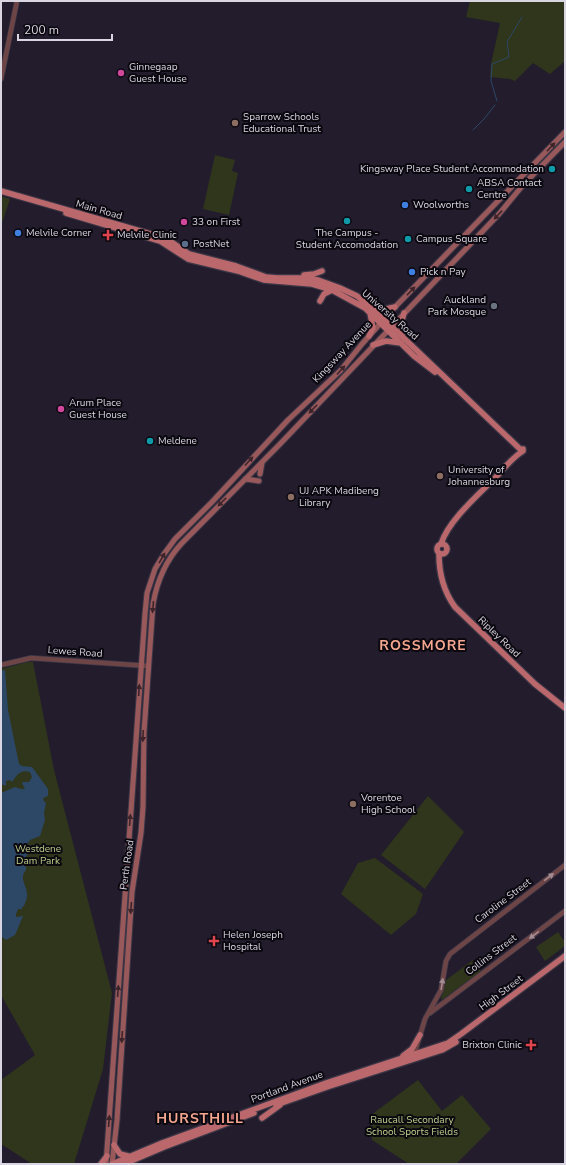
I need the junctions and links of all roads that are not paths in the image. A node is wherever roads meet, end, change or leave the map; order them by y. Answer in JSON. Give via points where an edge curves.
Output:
{"nodes":[{"id":1,"x":18,"y":2,"type":"edge"},
{"id":2,"x":1,"y":79,"type":"edge"},
{"id":3,"x":565,"y":132,"type":"edge"},
{"id":4,"x":565,"y":142,"type":"edge"},
{"id":5,"x":1,"y":192,"type":"edge"},
{"id":6,"x":189,"y":256,"type":"junction"},
{"id":7,"x":292,"y":278,"type":"junction"},
{"id":8,"x":329,"y":283,"type":"junction"},
{"id":9,"x":332,"y":290,"type":"junction"},
{"id":10,"x":320,"y":301,"type":"dead end"},
{"id":11,"x":395,"y":307,"type":"junction"},
{"id":12,"x":371,"y":310,"type":"junction"},
{"id":13,"x":404,"y":313,"type":"junction"},
{"id":14,"x":383,"y":321,"type":"junction"},
{"id":15,"x":389,"y":327,"type":"junction"},
{"id":16,"x":369,"y":336,"type":"junction"},
{"id":17,"x":402,"y":336,"type":"junction"},
{"id":18,"x":401,"y":343,"type":"junction"},
{"id":19,"x":373,"y":345,"type":"junction"},
{"id":20,"x":452,"y":384,"type":"junction"},
{"id":21,"x":262,"y":462,"type":"junction"},
{"id":22,"x":260,"y":474,"type":"dead end"},
{"id":23,"x":245,"y":479,"type":"junction"},
{"id":24,"x":259,"y":481,"type":"dead end"},
{"id":25,"x":441,"y":554,"type":"joint"},
{"id":26,"x":163,"y":569,"type":"joint"},
{"id":27,"x":147,"y":593,"type":"joint"},
{"id":28,"x":1,"y":665,"type":"edge"},
{"id":29,"x":141,"y":665,"type":"junction"},
{"id":30,"x":149,"y":666,"type":"junction"},
{"id":31,"x":565,"y":708,"type":"edge"},
{"id":32,"x":565,"y":865,"type":"edge"},
{"id":33,"x":565,"y":911,"type":"edge"},
{"id":34,"x":565,"y":956,"type":"edge"},
{"id":35,"x":565,"y":960,"type":"edge"},
{"id":36,"x":428,"y":1014,"type":"junction"},
{"id":37,"x":420,"y":1035,"type":"junction"},
{"id":38,"x":449,"y":1045,"type":"junction"},
{"id":39,"x":414,"y":1057,"type":"junction"},
{"id":40,"x":390,"y":1063,"type":"junction"},
{"id":41,"x":282,"y":1103,"type":"junction"},
{"id":42,"x":262,"y":1118,"type":"dead end"},
{"id":43,"x":114,"y":1145,"type":"junction"},
{"id":44,"x":107,"y":1156,"type":"junction"},
{"id":45,"x":131,"y":1156,"type":"junction"},
{"id":46,"x":101,"y":1164,"type":"edge"},
{"id":47,"x":106,"y":1164,"type":"edge"},
{"id":48,"x":112,"y":1164,"type":"edge"},
{"id":49,"x":124,"y":1164,"type":"edge"}],
"edges":[{"from":1,"to":2,"type":"street"},
{"from":11,"to":3,"type":"main road","name":"Kingsway Avenue","one_way":true},
{"from":4,"to":13,"type":"main road","name":"Kingsway Avenue","one_way":true},
{"from":5,"to":6,"type":"main road","name":"Main Road","via":[[160,241]]},
{"from":6,"to":7,"type":"main road","name":"University Road","via":[[242,268],[261,276]]},
{"from":6,"to":9,"type":"main road","via":[[264,280],[312,284]]},
{"from":7,"to":8,"type":"main road","name":"University Road","via":[[311,278]]},
{"from":7,"to":8,"type":"main road","via":[[299,274],[323,272]]},
{"from":8,"to":12,"type":"main road","name":"University Road","via":[[357,296]]},
{"from":9,"to":10,"type":"main road","via":[[324,294]]},
{"from":9,"to":12,"type":"main road","name":"University Road"},
{"from":11,"to":12,"type":"main road"},
{"from":11,"to":14,"type":"main road","name":"Kingsway Avenue"},
{"from":12,"to":14,"type":"main road","name":"University Road"},
{"from":12,"to":16,"type":"main road","via":[[373,328]]},
{"from":13,"to":15,"type":"main road","name":"Kingsway Avenue"},
{"from":13,"to":17,"type":"main road"},
{"from":14,"to":15,"type":"main road","name":"University Road"},
{"from":14,"to":16,"type":"main road","name":"Kingsway Avenue"},
{"from":15,"to":17,"type":"main road","name":"University Road"},
{"from":15,"to":18,"type":"main road","name":"University Road"},
{"from":15,"to":19,"type":"main road","name":"Kingsway Avenue"},
{"from":27,"to":16,"type":"main road","name":"Kingsway Avenue","one_way":true,"via":[[155,569],[175,539],[288,420],[341,370]]},
{"from":17,"to":20,"type":"main road","name":"University Road"},
{"from":18,"to":19,"type":"main road","via":[[386,341]]},
{"from":18,"to":20,"type":"main road","name":"University Road","via":[[426,366]]},
{"from":19,"to":21,"type":"main road","name":"Kingsway Avenue","one_way":true},
{"from":20,"to":25,"type":"main road","name":"University Road","via":[[520,450],[458,517],[447,532],[443,545],[446,551]]},
{"from":21,"to":22,"type":"main road"},
{"from":21,"to":23,"type":"main road","name":"Kingsway Avenue"},
{"from":23,"to":24,"type":"main road"},
{"from":23,"to":26,"type":"main road","name":"Kingsway Avenue","one_way":true,"via":[[182,543]]},
{"from":25,"to":31,"type":"main road","name":"Ripley Road","via":[[444,584],[455,607],[535,684]]},
{"from":26,"to":30,"type":"main road","name":"Perth Road","one_way":true,"via":[[153,604]]},
{"from":27,"to":29,"type":"main road","name":"Perth Road"},
{"from":28,"to":29,"type":"street","name":"Lewes Road","via":[[31,658]]},
{"from":29,"to":30,"type":"street","name":"Lewes Road"},
{"from":44,"to":29,"type":"main road","name":"Perth Road","one_way":true},
{"from":30,"to":43,"type":"main road","name":"Perth Road","one_way":true,"via":[[144,732],[143,814],[132,892]]},
{"from":36,"to":32,"type":"street","name":"Caroline Street","one_way":true,"via":[[441,990],[446,961],[451,952]]},
{"from":33,"to":36,"type":"street","name":"Collins Street","one_way":true},
{"from":34,"to":38,"type":"main road","name":"High Street"},
{"from":35,"to":38,"type":"main road","name":"High Street"},
{"from":36,"to":37,"type":"street"},
{"from":37,"to":39,"type":"street"},
{"from":37,"to":40,"type":"main road","via":[[409,1052]]},
{"from":38,"to":39,"type":"main road","name":"Portland Avenue"},
{"from":39,"to":40,"type":"main road","name":"Portland Avenue"},
{"from":39,"to":41,"type":"main road","name":"Portland Avenue"},
{"from":40,"to":45,"type":"main road","name":"Portland Avenue","via":[[326,1083]]},
{"from":41,"to":42,"type":"main road"},
{"from":41,"to":49,"type":"main road","name":"Portland Avenue"},
{"from":43,"to":45,"type":"main road","via":[[120,1154]]},
{"from":43,"to":48,"type":"main road","name":"Perth Road"},
{"from":44,"to":46,"type":"main road"},
{"from":44,"to":47,"type":"main road","name":"Perth Road"},
{"from":45,"to":48,"type":"main road","name":"Portland Avenue"}]}
